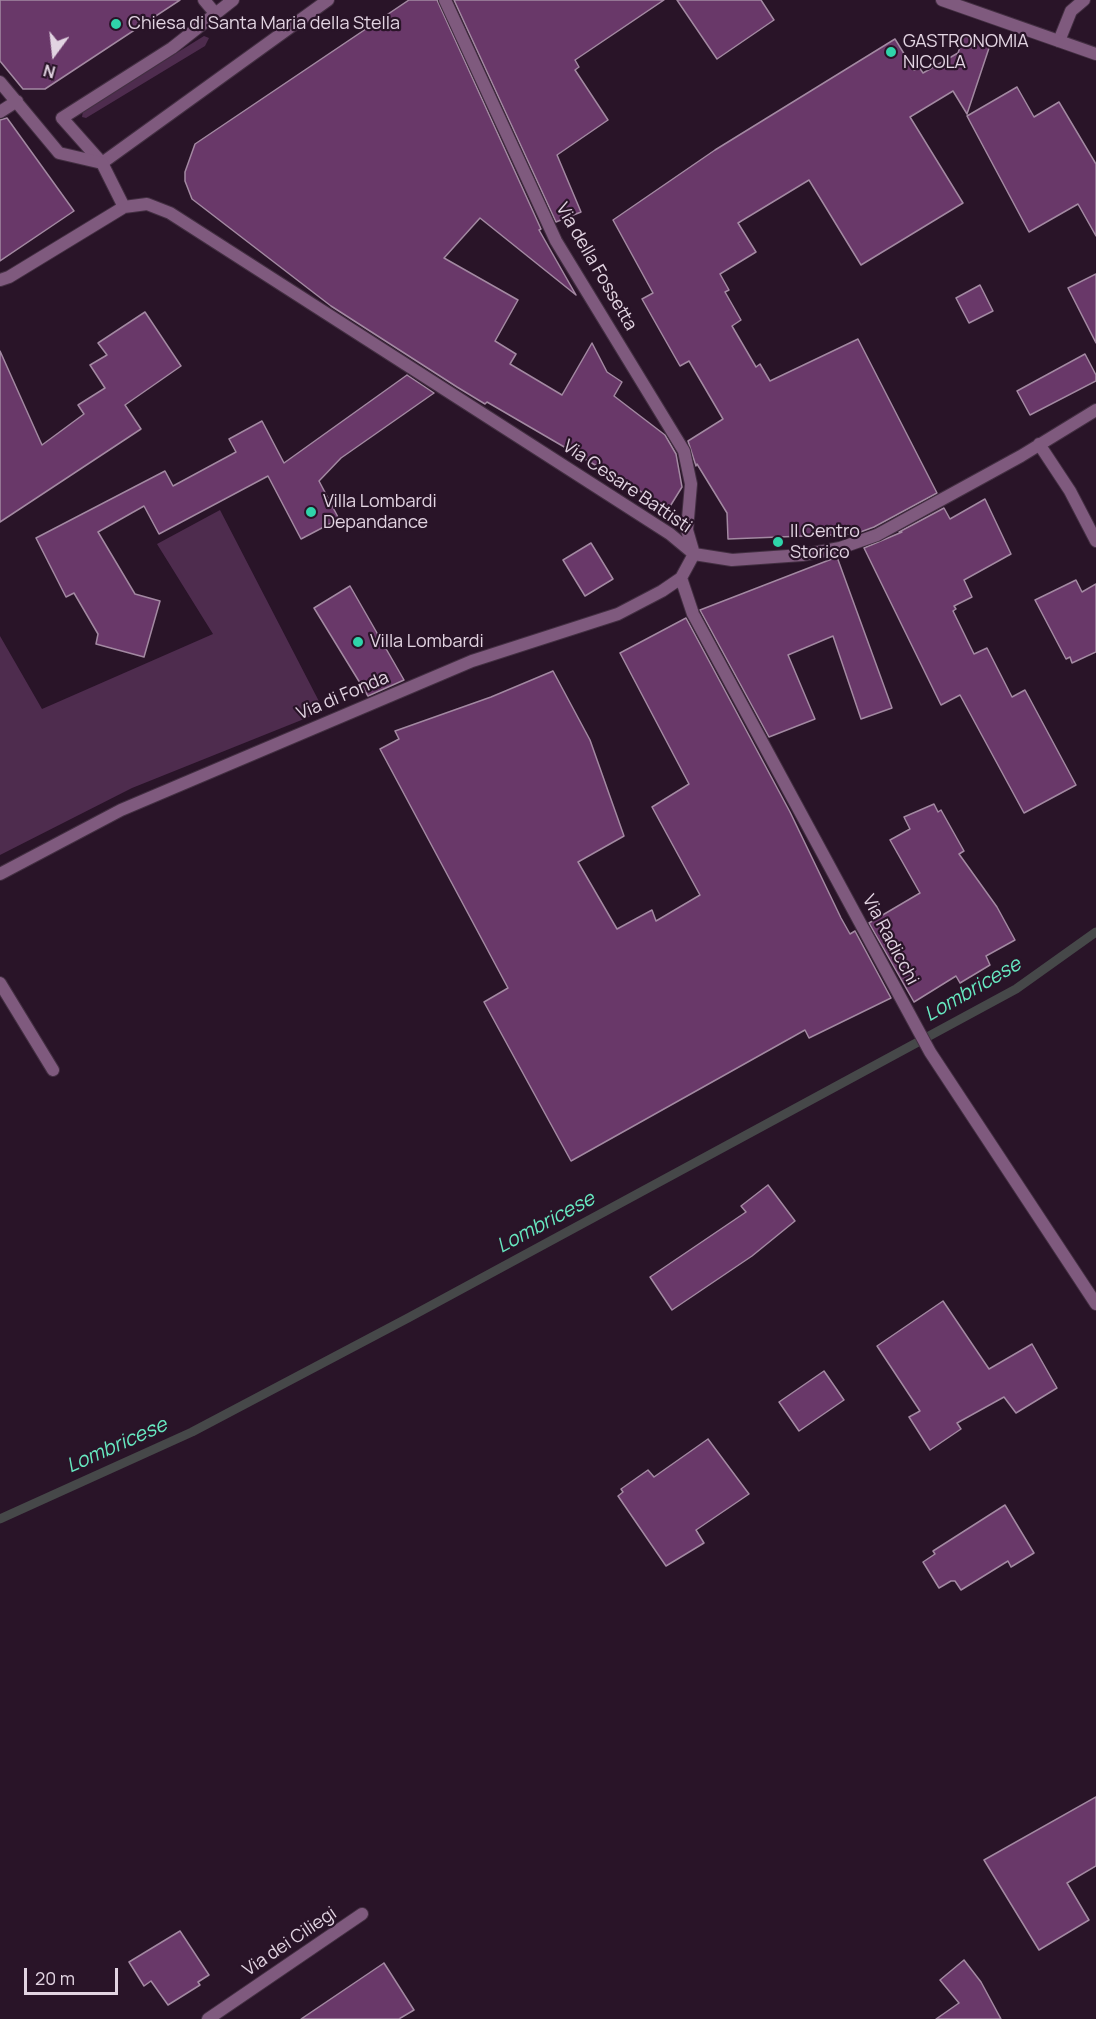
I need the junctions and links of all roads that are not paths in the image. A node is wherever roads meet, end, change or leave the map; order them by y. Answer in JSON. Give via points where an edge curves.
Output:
{"nodes":[{"id":1,"x":204,"y":0,"type":"edge"},
{"id":2,"x":232,"y":0,"type":"edge"},
{"id":3,"x":328,"y":0,"type":"edge"},
{"id":4,"x":445,"y":0,"type":"edge"},
{"id":5,"x":942,"y":0,"type":"edge"},
{"id":6,"x":1084,"y":0,"type":"edge"},
{"id":7,"x":214,"y":12,"type":"junction"},
{"id":8,"x":1059,"y":41,"type":"junction"},
{"id":9,"x":1096,"y":54,"type":"edge"},
{"id":10,"x":0,"y":82,"type":"edge"},
{"id":11,"x":17,"y":101,"type":"junction"},
{"id":12,"x":0,"y":112,"type":"edge"},
{"id":13,"x":102,"y":163,"type":"junction"},
{"id":14,"x":124,"y":207,"type":"junction"},
{"id":15,"x":0,"y":280,"type":"edge"},
{"id":16,"x":1096,"y":410,"type":"edge"},
{"id":17,"x":1039,"y":444,"type":"junction"},
{"id":18,"x":1096,"y":540,"type":"edge"},
{"id":19,"x":694,"y":554,"type":"junction"},
{"id":20,"x":681,"y":578,"type":"junction"},
{"id":21,"x":0,"y":874,"type":"edge"},
{"id":22,"x":0,"y":982,"type":"edge"},
{"id":23,"x":52,"y":1070,"type":"dead end"},
{"id":24,"x":1096,"y":1304,"type":"edge"},
{"id":25,"x":362,"y":1914,"type":"dead end"},
{"id":26,"x":208,"y":2019,"type":"edge"}],
"edges":[{"from":1,"to":7,"type":"street"},
{"from":2,"to":7,"type":"street"},
{"from":3,"to":13,"type":"street"},
{"from":4,"to":19,"type":"street","name":"Via della Fossetta","via":[[556,241],[684,451],[691,484],[687,530]]},
{"from":5,"to":8,"type":"street"},
{"from":6,"to":8,"type":"street","via":[[1071,11]]},
{"from":7,"to":13,"type":"street","via":[[172,48],[62,118]]},
{"from":8,"to":9,"type":"street"},
{"from":10,"to":11,"type":"street"},
{"from":11,"to":12,"type":"street"},
{"from":11,"to":13,"type":"street","via":[[59,153]]},
{"from":13,"to":14,"type":"street"},
{"from":14,"to":15,"type":"street"},
{"from":14,"to":19,"type":"street","name":"Via Cesare Battisti","via":[[147,204],[170,213],[670,534]]},
{"from":16,"to":17,"type":"street","name":"Via Cesare Battisti"},
{"from":17,"to":18,"type":"street"},
{"from":17,"to":19,"type":"street","name":"Via Cesare Battisti","via":[[877,534],[840,548],[732,560]]},
{"from":19,"to":20,"type":"street","name":"Via di Fonda"},
{"from":20,"to":21,"type":"street","name":"Via di Fonda","via":[[618,614],[472,661],[121,810]]},
{"from":20,"to":24,"type":"street","name":"Via Radicchi","via":[[693,614],[930,1052]]},
{"from":22,"to":23,"type":"street"},
{"from":25,"to":26,"type":"street","name":"Via dei Ciliegi"}]}
